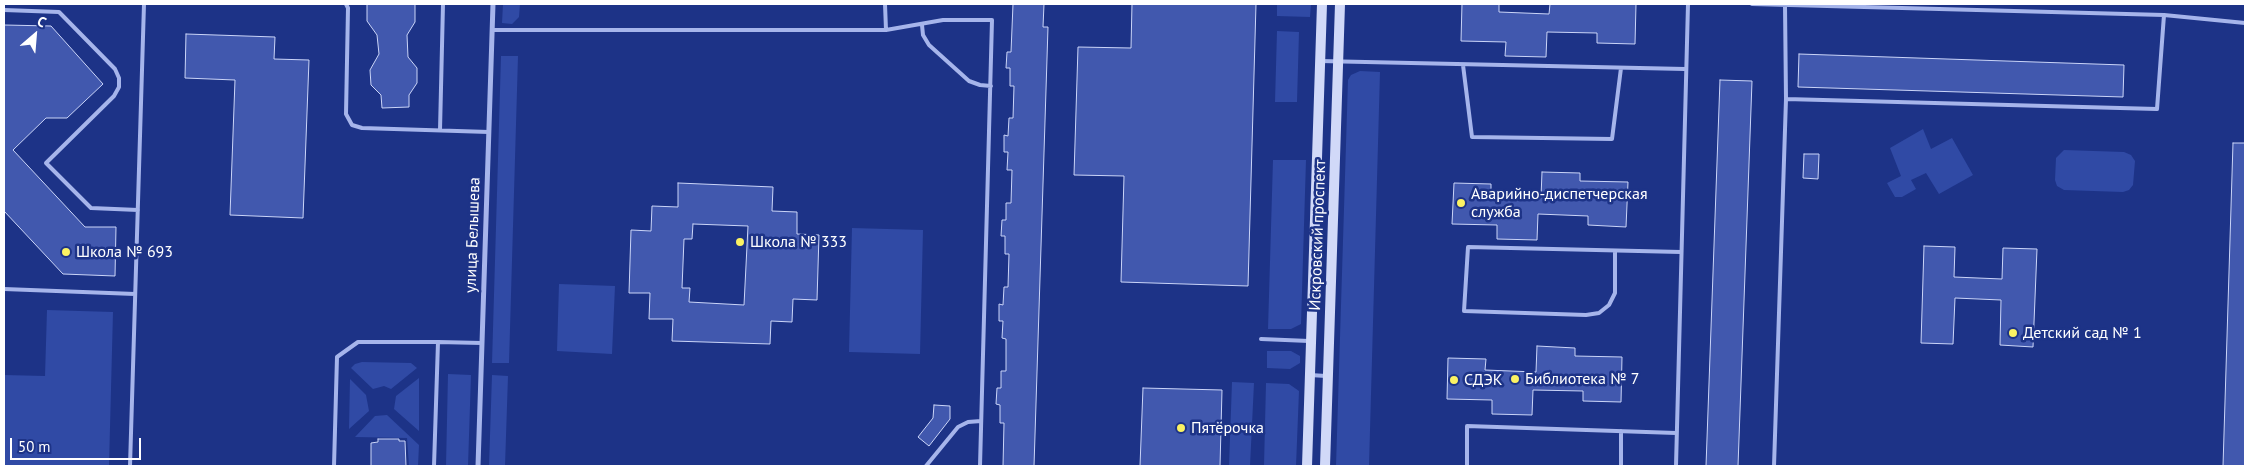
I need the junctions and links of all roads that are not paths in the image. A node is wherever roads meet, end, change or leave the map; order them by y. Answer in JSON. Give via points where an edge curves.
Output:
{"nodes":[{"id":1,"x":144,"y":4,"type":"edge"},
{"id":2,"x":346,"y":4,"type":"edge"},
{"id":3,"x":444,"y":4,"type":"edge"},
{"id":4,"x":493,"y":4,"type":"edge"},
{"id":5,"x":886,"y":4,"type":"edge"},
{"id":6,"x":1322,"y":4,"type":"edge"},
{"id":7,"x":1340,"y":4,"type":"edge"},
{"id":8,"x":1688,"y":4,"type":"edge"},
{"id":9,"x":1752,"y":4,"type":"edge"},
{"id":10,"x":1785,"y":5,"type":"junction"},
{"id":11,"x":4,"y":10,"type":"edge"},
{"id":12,"x":2164,"y":15,"type":"junction"},
{"id":13,"x":2245,"y":23,"type":"edge"},
{"id":14,"x":922,"y":24,"type":"junction"},
{"id":15,"x":492,"y":30,"type":"junction"},
{"id":16,"x":886,"y":30,"type":"junction"},
{"id":17,"x":1320,"y":61,"type":"junction"},
{"id":18,"x":1338,"y":62,"type":"junction"},
{"id":19,"x":1463,"y":65,"type":"junction"},
{"id":20,"x":1621,"y":68,"type":"junction"},
{"id":21,"x":1685,"y":69,"type":"junction"},
{"id":22,"x":990,"y":86,"type":"junction"},
{"id":23,"x":1786,"y":99,"type":"junction"},
{"id":24,"x":440,"y":130,"type":"junction"},
{"id":25,"x":489,"y":132,"type":"junction"},
{"id":26,"x":138,"y":210,"type":"junction"},
{"id":27,"x":1615,"y":251,"type":"junction"},
{"id":28,"x":1681,"y":252,"type":"junction"},
{"id":29,"x":4,"y":289,"type":"edge"},
{"id":30,"x":136,"y":294,"type":"junction"},
{"id":31,"x":1261,"y":339,"type":"dead end"},
{"id":32,"x":1311,"y":341,"type":"junction"},
{"id":33,"x":438,"y":342,"type":"junction"},
{"id":34,"x":482,"y":343,"type":"junction"},
{"id":35,"x":1310,"y":375,"type":"junction"},
{"id":36,"x":1328,"y":376,"type":"junction"},
{"id":37,"x":982,"y":421,"type":"junction"},
{"id":38,"x":1621,"y":431,"type":"junction"},
{"id":39,"x":1676,"y":433,"type":"junction"},
{"id":40,"x":130,"y":466,"type":"edge"},
{"id":41,"x":334,"y":466,"type":"edge"},
{"id":42,"x":434,"y":466,"type":"edge"},
{"id":43,"x":478,"y":466,"type":"edge"},
{"id":44,"x":926,"y":466,"type":"edge"},
{"id":45,"x":980,"y":466,"type":"edge"},
{"id":46,"x":1307,"y":466,"type":"edge"},
{"id":47,"x":1325,"y":466,"type":"edge"},
{"id":48,"x":1467,"y":466,"type":"edge"},
{"id":49,"x":1621,"y":466,"type":"edge"},
{"id":50,"x":1676,"y":466,"type":"edge"},
{"id":51,"x":1774,"y":466,"type":"edge"}],
"edges":[{"from":1,"to":26,"type":"lane"},
{"from":2,"to":24,"type":"lane","via":[[346,114],[352,124],[362,128]]},
{"from":3,"to":24,"type":"lane"},
{"from":4,"to":15,"type":"street","name":"улица Белышева"},
{"from":5,"to":16,"type":"lane"},
{"from":6,"to":17,"type":"street","name":"Искровский проспект"},
{"from":7,"to":18,"type":"street","name":"Искровский проспект"},
{"from":8,"to":21,"type":"lane"},
{"from":9,"to":10,"type":"lane"},
{"from":10,"to":12,"type":"lane"},
{"from":10,"to":23,"type":"lane"},
{"from":11,"to":26,"type":"lane","via":[[59,12],[115,69],[119,87],[114,96],[46,163],[91,208]]},
{"from":12,"to":13,"type":"lane"},
{"from":12,"to":23,"type":"lane","via":[[2157,109]]},
{"from":14,"to":16,"type":"lane"},
{"from":14,"to":22,"type":"lane","via":[[923,35],[929,45],[969,81]]},
{"from":14,"to":22,"type":"lane","via":[[943,20],[992,20]]},
{"from":15,"to":16,"type":"lane"},
{"from":15,"to":25,"type":"street","name":"улица Белышева"},
{"from":17,"to":18,"type":"lane"},
{"from":17,"to":32,"type":"street","name":"Искровский проспект"},
{"from":18,"to":19,"type":"lane"},
{"from":18,"to":36,"type":"street","name":"Искровский проспект"},
{"from":19,"to":20,"type":"lane"},
{"from":19,"to":20,"type":"lane","via":[[1472,137],[1612,139]]},
{"from":20,"to":21,"type":"lane"},
{"from":21,"to":28,"type":"lane"},
{"from":22,"to":37,"type":"lane"},
{"from":23,"to":51,"type":"lane"},
{"from":24,"to":25,"type":"lane"},
{"from":25,"to":34,"type":"street","name":"улица Белышева"},
{"from":26,"to":30,"type":"lane"},
{"from":27,"to":27,"type":"lane","via":[[1468,247],[1464,311],[1599,313],[1609,305],[1615,293]]},
{"from":27,"to":28,"type":"lane"},
{"from":28,"to":39,"type":"lane"},
{"from":29,"to":30,"type":"lane"},
{"from":30,"to":40,"type":"lane"},
{"from":31,"to":32,"type":"lane"},
{"from":32,"to":35,"type":"street","name":"Искровский проспект"},
{"from":33,"to":34,"type":"lane"},
{"from":33,"to":41,"type":"lane","via":[[358,342],[337,357]]},
{"from":33,"to":42,"type":"lane"},
{"from":34,"to":43,"type":"street","name":"улица Белышева"},
{"from":35,"to":36,"type":"lane"},
{"from":35,"to":46,"type":"street","name":"Искровский проспект"},
{"from":36,"to":47,"type":"street","name":"Искровский проспект"},
{"from":37,"to":44,"type":"lane","via":[[958,427]]},
{"from":37,"to":45,"type":"lane"},
{"from":38,"to":39,"type":"lane"},
{"from":38,"to":48,"type":"lane","via":[[1468,426]]},
{"from":38,"to":49,"type":"lane"},
{"from":39,"to":50,"type":"lane"}]}
